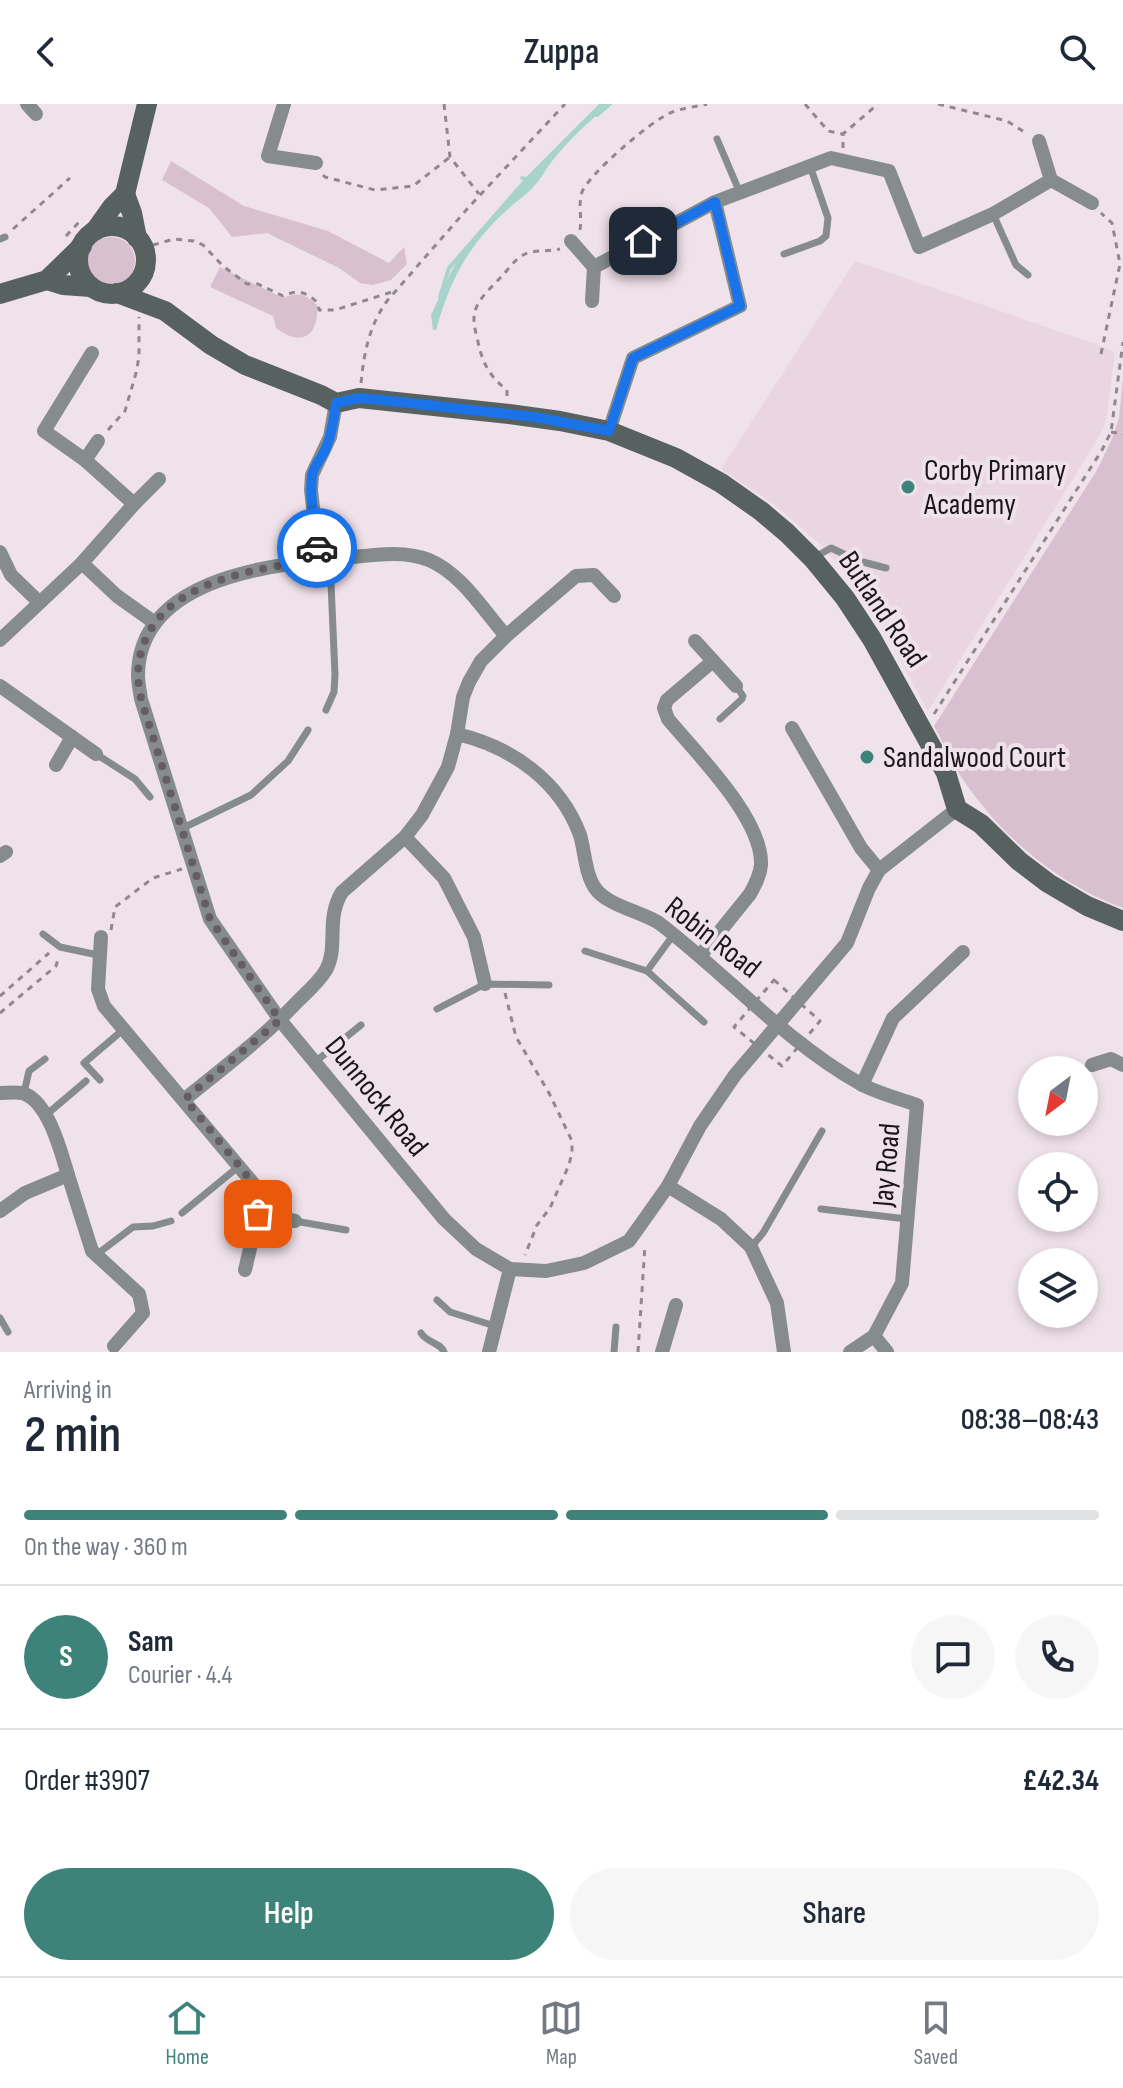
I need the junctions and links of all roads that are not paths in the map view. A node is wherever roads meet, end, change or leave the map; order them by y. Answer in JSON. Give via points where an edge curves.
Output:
{"nodes":[{"id":1,"x":147,"y":104,"type":"edge"},
{"id":2,"x":284,"y":104,"type":"edge"},
{"id":3,"x":717,"y":139,"type":"dead end"},
{"id":4,"x":1039,"y":141,"type":"road end"},
{"id":5,"x":316,"y":163,"type":"road end"},
{"id":6,"x":810,"y":166,"type":"junction"},
{"id":7,"x":1051,"y":180,"type":"junction"},
{"id":8,"x":740,"y":193,"type":"junction"},
{"id":9,"x":125,"y":194,"type":"junction"},
{"id":10,"x":715,"y":202,"type":"junction"},
{"id":11,"x":1092,"y":203,"type":"road end"},
{"id":12,"x":993,"y":214,"type":"junction"},
{"id":13,"x":81,"y":234,"type":"junction"},
{"id":14,"x":571,"y":241,"type":"dead end"},
{"id":15,"x":146,"y":248,"type":"junction"},
{"id":16,"x":784,"y":254,"type":"dead end"},
{"id":17,"x":594,"y":267,"type":"junction"},
{"id":18,"x":1028,"y":275,"type":"dead end"},
{"id":19,"x":47,"y":280,"type":"junction"},
{"id":20,"x":91,"y":287,"type":"junction"},
{"id":21,"x":117,"y":293,"type":"junction"},
{"id":22,"x":0,"y":294,"type":"edge"},
{"id":23,"x":592,"y":301,"type":"dead end"},
{"id":24,"x":165,"y":311,"type":"junction"},
{"id":25,"x":92,"y":353,"type":"dead end"},
{"id":26,"x":336,"y":403,"type":"junction"},
{"id":27,"x":609,"y":431,"type":"junction"},
{"id":28,"x":98,"y":441,"type":"road end"},
{"id":29,"x":85,"y":460,"type":"junction"},
{"id":30,"x":159,"y":479,"type":"dead end"},
{"id":31,"x":134,"y":504,"type":"junction"},
{"id":32,"x":0,"y":552,"type":"edge"},
{"id":33,"x":813,"y":559,"type":"junction"},
{"id":34,"x":324,"y":560,"type":"junction"},
{"id":35,"x":82,"y":563,"type":"junction"},
{"id":36,"x":886,"y":568,"type":"dead end"},
{"id":37,"x":614,"y":596,"type":"dead end"},
{"id":38,"x":39,"y":602,"type":"junction"},
{"id":39,"x":155,"y":623,"type":"junction"},
{"id":40,"x":506,"y":636,"type":"junction"},
{"id":41,"x":0,"y":640,"type":"edge"},
{"id":42,"x":695,"y":641,"type":"dead end"},
{"id":43,"x":713,"y":661,"type":"junction"},
{"id":44,"x":0,"y":686,"type":"edge"},
{"id":45,"x":736,"y":686,"type":"joint"},
{"id":46,"x":326,"y":710,"type":"dead end"},
{"id":47,"x":720,"y":719,"type":"dead end"},
{"id":48,"x":792,"y":728,"type":"dead end"},
{"id":49,"x":308,"y":730,"type":"dead end"},
{"id":50,"x":457,"y":734,"type":"junction"},
{"id":51,"x":72,"y":737,"type":"junction"},
{"id":52,"x":96,"y":754,"type":"joint"},
{"id":53,"x":56,"y":765,"type":"dead end"},
{"id":54,"x":150,"y":797,"type":"dead end"},
{"id":55,"x":957,"y":809,"type":"junction"},
{"id":56,"x":181,"y":829,"type":"junction"},
{"id":57,"x":405,"y":837,"type":"junction"},
{"id":58,"x":879,"y":870,"type":"junction"},
{"id":59,"x":1123,"y":921,"type":"edge"},
{"id":60,"x":43,"y":934,"type":"dead end"},
{"id":61,"x":674,"y":934,"type":"junction"},
{"id":62,"x":101,"y":937,"type":"road end"},
{"id":63,"x":585,"y":951,"type":"dead end"},
{"id":64,"x":963,"y":952,"type":"dead end"},
{"id":65,"x":98,"y":955,"type":"junction"},
{"id":66,"x":700,"y":956,"type":"junction"},
{"id":67,"x":647,"y":971,"type":"junction"},
{"id":68,"x":485,"y":984,"type":"junction"},
{"id":69,"x":549,"y":985,"type":"dead end"},
{"id":70,"x":437,"y":1009,"type":"dead end"},
{"id":71,"x":280,"y":1020,"type":"junction"},
{"id":72,"x":704,"y":1022,"type":"dead end"},
{"id":73,"x":777,"y":1024,"type":"junction"},
{"id":74,"x":361,"y":1025,"type":"dead end"},
{"id":75,"x":124,"y":1029,"type":"junction"},
{"id":76,"x":45,"y":1059,"type":"dead end"},
{"id":77,"x":315,"y":1062,"type":"junction"},
{"id":78,"x":1098,"y":1063,"type":"edge"},
{"id":79,"x":1123,"y":1065,"type":"edge"},
{"id":80,"x":100,"y":1080,"type":"dead end"},
{"id":81,"x":86,"y":1081,"type":"dead end"},
{"id":82,"x":862,"y":1085,"type":"junction"},
{"id":83,"x":0,"y":1093,"type":"edge"},
{"id":84,"x":24,"y":1093,"type":"junction"},
{"id":85,"x":185,"y":1099,"type":"junction"},
{"id":86,"x":46,"y":1115,"type":"junction"},
{"id":87,"x":822,"y":1131,"type":"dead end"},
{"id":88,"x":240,"y":1166,"type":"junction"},
{"id":89,"x":68,"y":1175,"type":"junction"},
{"id":90,"x":668,"y":1186,"type":"junction"},
{"id":91,"x":821,"y":1209,"type":"dead end"},
{"id":92,"x":0,"y":1211,"type":"edge"},
{"id":93,"x":182,"y":1213,"type":"dead end"},
{"id":94,"x":258,"y":1214,"type":"junction"},
{"id":95,"x":907,"y":1219,"type":"junction"},
{"id":96,"x":171,"y":1221,"type":"dead end"},
{"id":97,"x":295,"y":1221,"type":"joint"},
{"id":98,"x":346,"y":1230,"type":"dead end"},
{"id":99,"x":751,"y":1247,"type":"junction"},
{"id":100,"x":96,"y":1255,"type":"junction"},
{"id":101,"x":515,"y":1269,"type":"junction"},
{"id":102,"x":245,"y":1270,"type":"dead end"},
{"id":103,"x":437,"y":1300,"type":"dead end"},
{"id":104,"x":676,"y":1305,"type":"dead end"},
{"id":105,"x":0,"y":1318,"type":"edge"},
{"id":106,"x":495,"y":1326,"type":"junction"},
{"id":107,"x":616,"y":1327,"type":"dead end"},
{"id":108,"x":8,"y":1332,"type":"dead end"},
{"id":109,"x":421,"y":1333,"type":"dead end"},
{"id":110,"x":874,"y":1336,"type":"junction"},
{"id":111,"x":109,"y":1349,"type":"edge"},
{"id":112,"x":444,"y":1352,"type":"edge"},
{"id":113,"x":489,"y":1352,"type":"edge"},
{"id":114,"x":614,"y":1352,"type":"edge"},
{"id":115,"x":662,"y":1352,"type":"edge"},
{"id":116,"x":784,"y":1352,"type":"edge"},
{"id":117,"x":850,"y":1352,"type":"edge"},
{"id":118,"x":887,"y":1352,"type":"edge"}],
"edges":[{"from":1,"to":9,"type":"street"},
{"from":2,"to":5,"type":"street","via":[[268,156]]},
{"from":3,"to":8,"type":"lane"},
{"from":4,"to":7,"type":"street"},
{"from":6,"to":8,"type":"street"},
{"from":6,"to":12,"type":"street","via":[[831,158],[889,171],[919,247]]},
{"from":6,"to":16,"type":"lane","via":[[828,218],[826,236]]},
{"from":7,"to":11,"type":"street"},
{"from":7,"to":12,"type":"street"},
{"from":8,"to":10,"type":"street"},
{"from":9,"to":13,"type":"street"},
{"from":9,"to":15,"type":"street"},
{"from":10,"to":17,"type":"street"},
{"from":10,"to":27,"type":"street","via":[[740,306],[633,358]]},
{"from":12,"to":18,"type":"lane","via":[[1016,265]]},
{"from":13,"to":15,"type":"street","via":[[123,228]]},
{"from":13,"to":19,"type":"street"},
{"from":13,"to":20,"type":"street","via":[[80,270]]},
{"from":14,"to":17,"type":"street"},
{"from":15,"to":21,"type":"street","via":[[139,281]]},
{"from":15,"to":24,"type":"street"},
{"from":17,"to":23,"type":"street"},
{"from":19,"to":20,"type":"street"},
{"from":19,"to":22,"type":"street"},
{"from":20,"to":21,"type":"street"},
{"from":21,"to":24,"type":"street"},
{"from":24,"to":26,"type":"street","via":[[236,360]]},
{"from":25,"to":29,"type":"street","via":[[44,431]]},
{"from":26,"to":27,"type":"street","name":"Butland Road","via":[[359,398]]},
{"from":26,"to":34,"type":"street","via":[[330,437],[312,475]]},
{"from":27,"to":33,"type":"street","name":"Butland Road","via":[[721,483]]},
{"from":28,"to":29,"type":"street"},
{"from":29,"to":31,"type":"street"},
{"from":30,"to":31,"type":"street"},
{"from":31,"to":35,"type":"street"},
{"from":32,"to":38,"type":"street","via":[[11,575]]},
{"from":33,"to":36,"type":"lane","via":[[831,548]]},
{"from":33,"to":55,"type":"street","name":"Butland Road","via":[[859,618],[946,773]]},
{"from":34,"to":39,"type":"street","name":"Dunnock Road","via":[[220,580],[172,605]]},
{"from":34,"to":40,"type":"street","name":"Dunnock Road","via":[[408,553],[431,561],[453,575]]},
{"from":34,"to":46,"type":"lane","via":[[335,675]]},
{"from":35,"to":38,"type":"street"},
{"from":35,"to":39,"type":"street"},
{"from":37,"to":40,"type":"street","via":[[594,575],[576,576]]},
{"from":38,"to":41,"type":"street"},
{"from":39,"to":56,"type":"street","name":"Dunnock Road","via":[[143,646],[141,699]]},
{"from":40,"to":50,"type":"street","via":[[474,672]]},
{"from":42,"to":43,"type":"street"},
{"from":43,"to":45,"type":"street"},
{"from":43,"to":66,"type":"street","via":[[664,708],[743,811],[761,864],[750,894]]},
{"from":44,"to":51,"type":"street"},
{"from":45,"to":47,"type":"lane","via":[[742,699]]},
{"from":48,"to":58,"type":"street"},
{"from":49,"to":56,"type":"lane","via":[[288,761],[251,795]]},
{"from":50,"to":57,"type":"street","via":[[442,782]]},
{"from":50,"to":61,"type":"street","name":"Robin Road","via":[[494,745],[529,766],[575,823],[598,892]]},
{"from":51,"to":52,"type":"street"},
{"from":51,"to":53,"type":"street"},
{"from":52,"to":54,"type":"lane","via":[[135,779]]},
{"from":55,"to":58,"type":"street"},
{"from":55,"to":59,"type":"street","via":[[1048,883]]},
{"from":56,"to":71,"type":"street","name":"Dunnock Road","via":[[210,919]]},
{"from":57,"to":68,"type":"street","via":[[444,878],[474,937]]},
{"from":57,"to":71,"type":"street","via":[[342,892],[333,915],[325,972]]},
{"from":58,"to":73,"type":"street","via":[[847,943]]},
{"from":60,"to":65,"type":"lane","via":[[60,947]]},
{"from":61,"to":66,"type":"street","name":"Robin Road"},
{"from":61,"to":67,"type":"lane"},
{"from":62,"to":65,"type":"street"},
{"from":63,"to":67,"type":"lane"},
{"from":64,"to":82,"type":"street","via":[[893,1018]]},
{"from":65,"to":75,"type":"street","via":[[98,989],[104,1006]]},
{"from":66,"to":73,"type":"street","name":"Robin Road"},
{"from":67,"to":72,"type":"lane"},
{"from":68,"to":69,"type":"lane"},
{"from":68,"to":70,"type":"lane"},
{"from":71,"to":77,"type":"street","name":"Dunnock Road"},
{"from":71,"to":85,"type":"street"},
{"from":73,"to":82,"type":"street","name":"Jay Road"},
{"from":73,"to":90,"type":"street","via":[[700,1126]]},
{"from":74,"to":77,"type":"lane"},
{"from":75,"to":80,"type":"lane","via":[[84,1063]]},
{"from":75,"to":85,"type":"street"},
{"from":76,"to":84,"type":"lane","via":[[29,1071]]},
{"from":77,"to":101,"type":"street","name":"Dunnock Road","via":[[444,1219],[476,1249]]},
{"from":78,"to":79,"type":"street","via":[[1111,1059]]},
{"from":81,"to":86,"type":"lane"},
{"from":82,"to":95,"type":"street","name":"Jay Road","via":[[917,1105]]},
{"from":83,"to":84,"type":"street"},
{"from":84,"to":86,"type":"street"},
{"from":85,"to":88,"type":"street"},
{"from":86,"to":89,"type":"street"},
{"from":87,"to":99,"type":"lane"},
{"from":88,"to":93,"type":"lane"},
{"from":88,"to":94,"type":"street","via":[[257,1188]]},
{"from":89,"to":92,"type":"street","via":[[25,1193]]},
{"from":89,"to":100,"type":"street"},
{"from":90,"to":99,"type":"street","via":[[721,1219]]},
{"from":90,"to":101,"type":"street","via":[[629,1241],[584,1263],[546,1271]]},
{"from":91,"to":95,"type":"lane"},
{"from":94,"to":97,"type":"street"},
{"from":94,"to":102,"type":"street"},
{"from":95,"to":110,"type":"street","name":"Jay Road","via":[[902,1283]]},
{"from":96,"to":100,"type":"lane","via":[[133,1227]]},
{"from":97,"to":98,"type":"lane"},
{"from":99,"to":116,"type":"street","via":[[777,1303]]},
{"from":100,"to":111,"type":"street","via":[[139,1294],[143,1313]]},
{"from":101,"to":106,"type":"street"},
{"from":103,"to":106,"type":"lane","via":[[450,1312]]},
{"from":104,"to":115,"type":"street"},
{"from":105,"to":108,"type":"lane"},
{"from":106,"to":113,"type":"street"},
{"from":107,"to":114,"type":"lane"},
{"from":109,"to":112,"type":"lane"},
{"from":110,"to":117,"type":"street"},
{"from":110,"to":118,"type":"street"}]}
